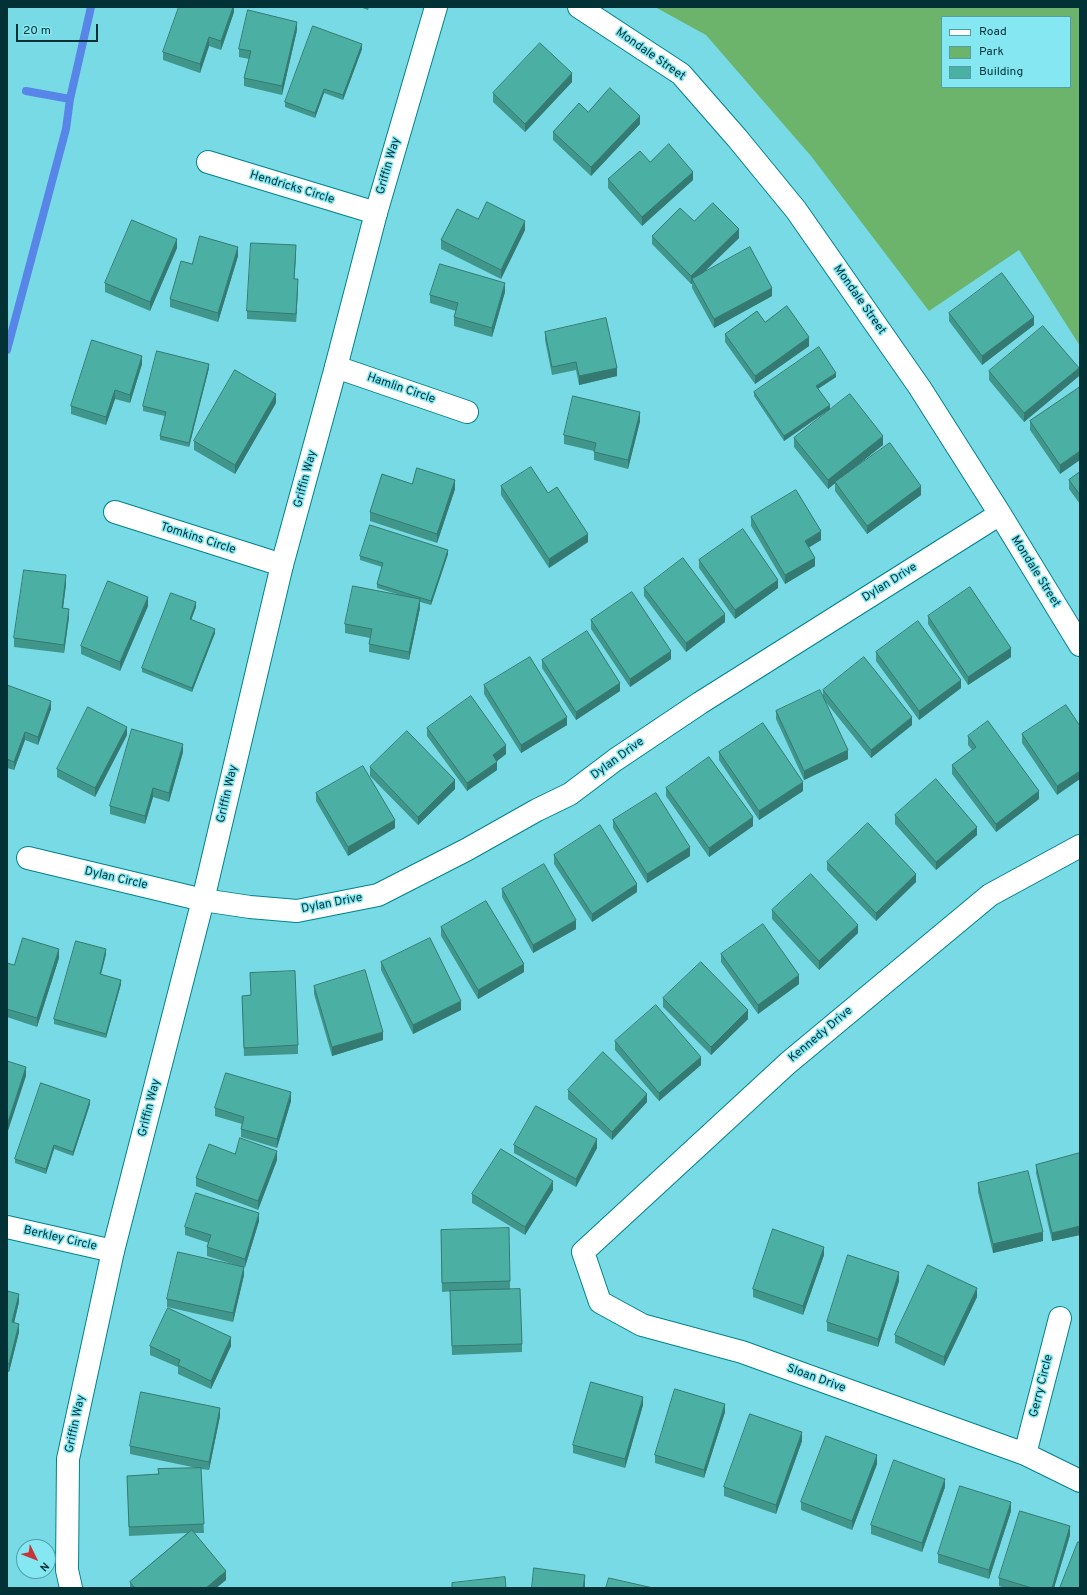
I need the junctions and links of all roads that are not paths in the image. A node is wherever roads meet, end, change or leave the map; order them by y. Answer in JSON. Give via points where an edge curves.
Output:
{"nodes":[{"id":1,"x":436,"y":7,"type":"edge"},
{"id":2,"x":579,"y":7,"type":"edge"},
{"id":3,"x":208,"y":162,"type":"dead end"},
{"id":4,"x":376,"y":213,"type":"junction"},
{"id":5,"x":336,"y":367,"type":"junction"},
{"id":6,"x":467,"y":412,"type":"dead end"},
{"id":7,"x":115,"y":512,"type":"dead end"},
{"id":8,"x":1000,"y":514,"type":"junction"},
{"id":9,"x":282,"y":565,"type":"junction"},
{"id":10,"x":1080,"y":645,"type":"edge"},
{"id":11,"x":1080,"y":846,"type":"edge"},
{"id":12,"x":28,"y":858,"type":"dead end"},
{"id":13,"x":203,"y":900,"type":"junction"},
{"id":14,"x":7,"y":1227,"type":"edge"},
{"id":15,"x":113,"y":1251,"type":"junction"},
{"id":16,"x":583,"y":1252,"type":"joint"},
{"id":17,"x":1060,"y":1318,"type":"dead end"},
{"id":18,"x":1025,"y":1454,"type":"junction"},
{"id":19,"x":1080,"y":1480,"type":"edge"},
{"id":20,"x":72,"y":1588,"type":"edge"}],
"edges":[{"from":1,"to":4,"type":"street","name":"Griffin Way"},
{"from":2,"to":8,"type":"street","name":"Mondale Street","via":[[681,74],[737,138],[796,210],[920,388]]},
{"from":3,"to":4,"type":"street","name":"Hendricks Circle"},
{"from":4,"to":5,"type":"street","name":"Griffin Way"},
{"from":5,"to":6,"type":"street","name":"Hamlin Circle"},
{"from":5,"to":9,"type":"street","name":"Griffin Way"},
{"from":7,"to":9,"type":"street","name":"Tomkins Circle"},
{"from":8,"to":10,"type":"street","name":"Mondale Street"},
{"from":8,"to":13,"type":"street","name":"Dylan Drive","via":[[700,703],[615,760],[570,794],[378,895],[297,911]]},
{"from":9,"to":13,"type":"street","name":"Griffin Way"},
{"from":11,"to":16,"type":"street","name":"Kennedy Drive","via":[[990,895],[788,1063]]},
{"from":12,"to":13,"type":"street","name":"Dylan Circle"},
{"from":13,"to":15,"type":"street","name":"Griffin Way"},
{"from":14,"to":15,"type":"street","name":"Berkley Circle"},
{"from":15,"to":20,"type":"street","name":"Griffin Way","via":[[68,1458],[67,1570]]},
{"from":16,"to":18,"type":"street","name":"Sloan Drive","via":[[600,1302],[642,1325],[742,1352]]},
{"from":17,"to":18,"type":"street","name":"Gerry Circle"},
{"from":18,"to":19,"type":"street","name":"Sloan Drive"}]}
